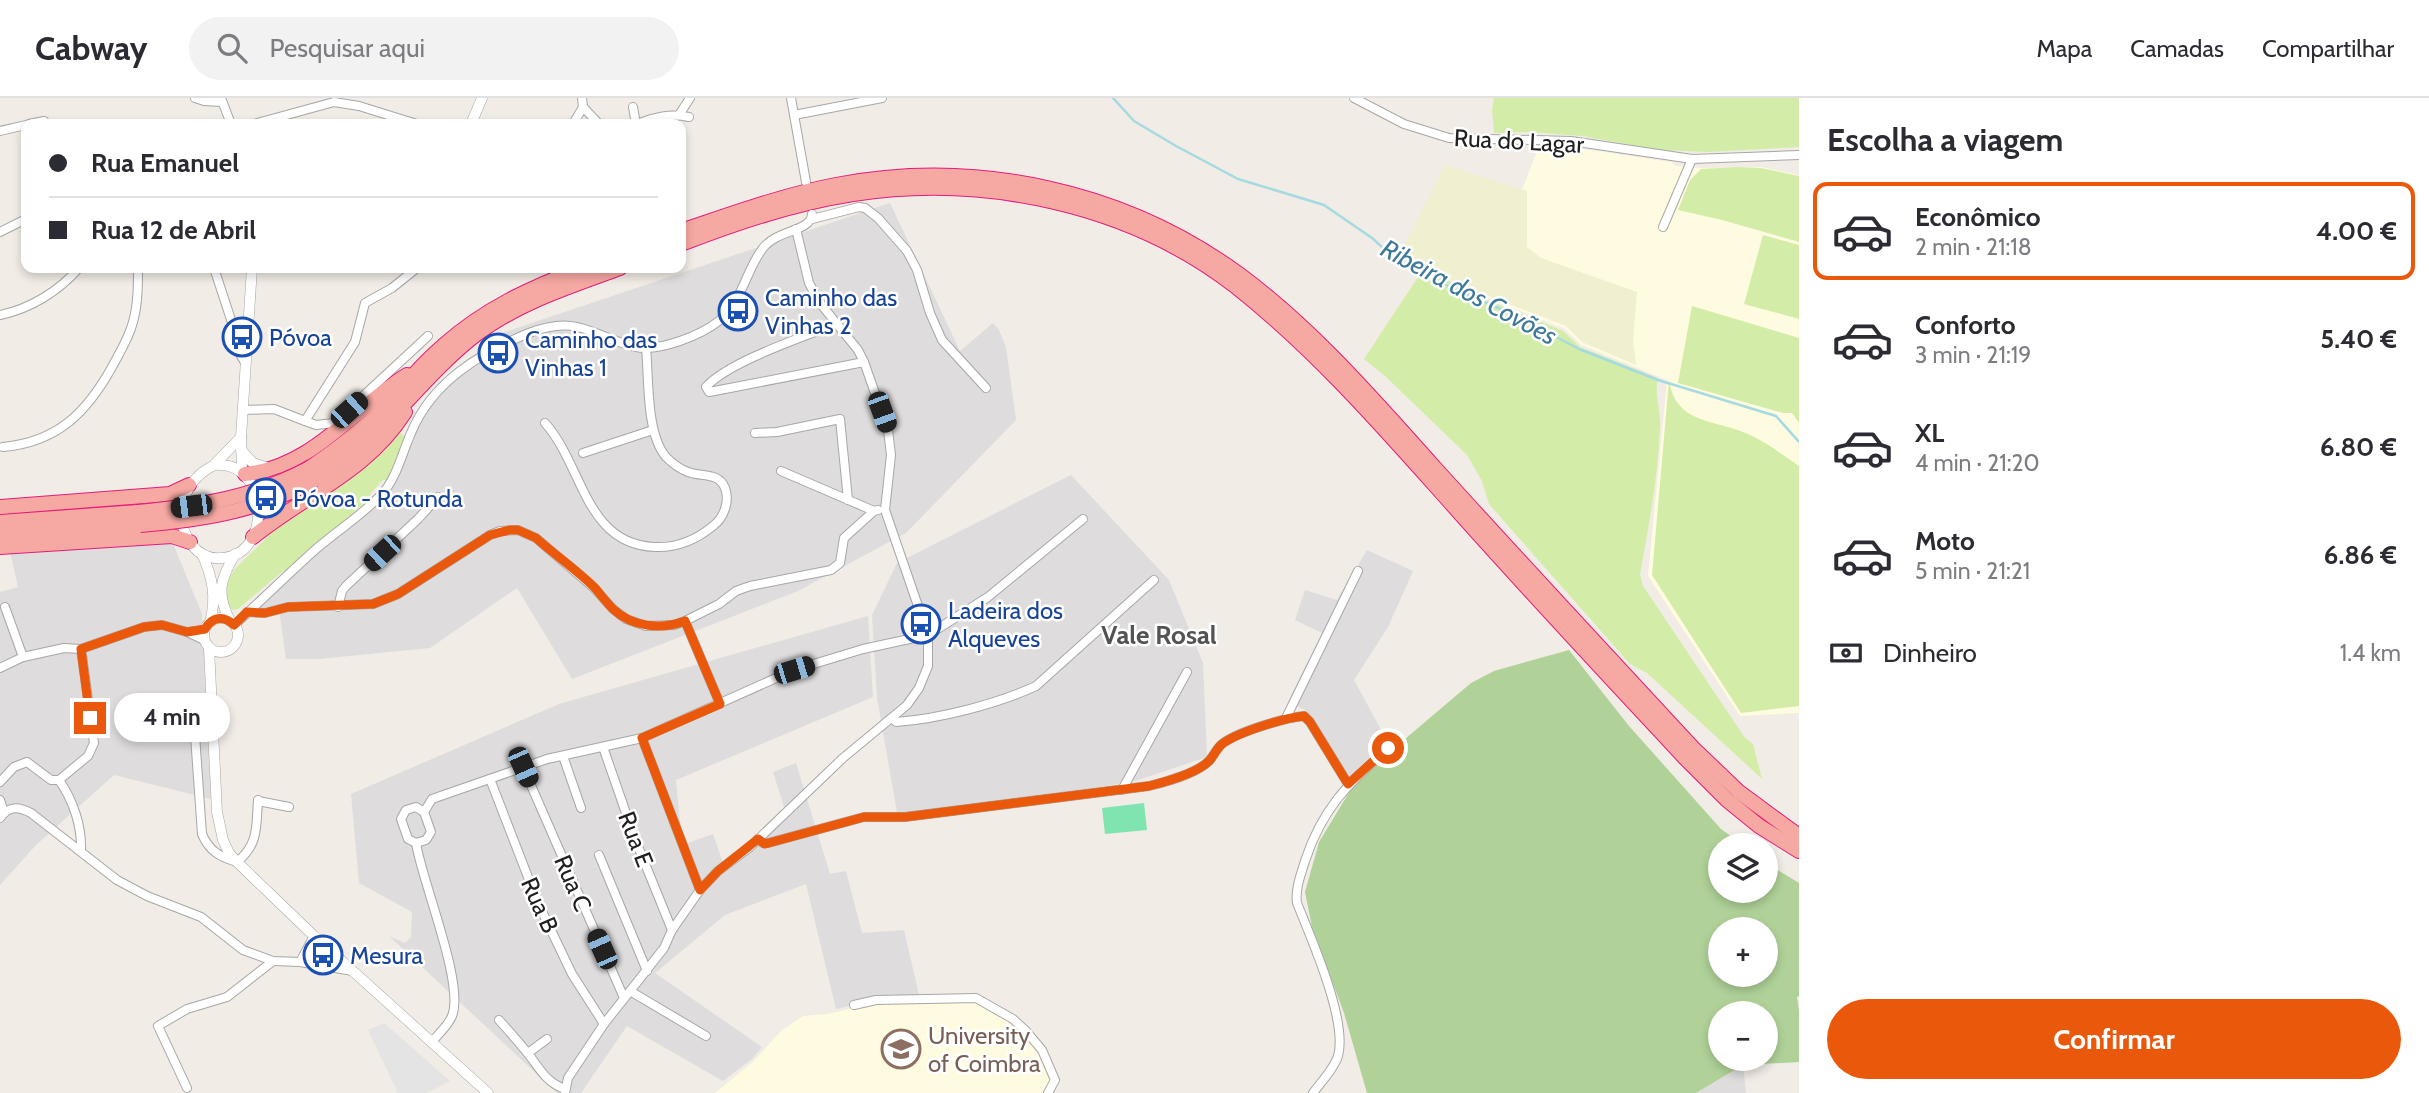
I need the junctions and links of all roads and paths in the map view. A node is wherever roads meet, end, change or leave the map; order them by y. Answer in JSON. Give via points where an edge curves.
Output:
{"nodes":[{"id":1,"x":195,"y":98,"type":"edge"},
{"id":2,"x":482,"y":98,"type":"edge"},
{"id":3,"x":690,"y":98,"type":"edge"},
{"id":4,"x":791,"y":98,"type":"edge"},
{"id":5,"x":883,"y":98,"type":"edge"},
{"id":6,"x":1354,"y":98,"type":"edge"},
{"id":7,"x":222,"y":100,"type":"edge"},
{"id":8,"x":333,"y":100,"type":"edge"},
{"id":9,"x":583,"y":102,"type":"edge"},
{"id":10,"x":633,"y":107,"type":"dead end"},
{"id":11,"x":592,"y":115,"type":"junction"},
{"id":12,"x":679,"y":115,"type":"junction"},
{"id":13,"x":794,"y":115,"type":"junction"},
{"id":14,"x":689,"y":117,"type":"dead end"},
{"id":15,"x":229,"y":119,"type":"edge"},
{"id":16,"x":270,"y":119,"type":"edge"},
{"id":17,"x":400,"y":119,"type":"edge"},
{"id":18,"x":473,"y":119,"type":"edge"},
{"id":19,"x":575,"y":119,"type":"edge"},
{"id":20,"x":584,"y":119,"type":"edge"},
{"id":21,"x":595,"y":119,"type":"edge"},
{"id":22,"x":636,"y":119,"type":"edge"},
{"id":23,"x":653,"y":119,"type":"edge"},
{"id":24,"x":21,"y":126,"type":"edge"},
{"id":25,"x":0,"y":131,"type":"edge"},
{"id":26,"x":1799,"y":155,"type":"edge"},
{"id":27,"x":1692,"y":159,"type":"junction"},
{"id":28,"x":806,"y":183,"type":"dead end"},
{"id":29,"x":21,"y":222,"type":"edge"},
{"id":30,"x":1663,"y":227,"type":"dead end"},
{"id":31,"x":686,"y":229,"type":"edge"},
{"id":32,"x":796,"y":229,"type":"junction"},
{"id":33,"x":0,"y":232,"type":"edge"},
{"id":34,"x":686,"y":242,"type":"edge"},
{"id":35,"x":74,"y":273,"type":"edge"},
{"id":36,"x":138,"y":273,"type":"edge"},
{"id":37,"x":216,"y":273,"type":"edge"},
{"id":38,"x":252,"y":273,"type":"edge"},
{"id":39,"x":411,"y":273,"type":"edge"},
{"id":40,"x":571,"y":273,"type":"edge"},
{"id":41,"x":607,"y":273,"type":"edge"},
{"id":42,"x":0,"y":315,"type":"edge"},
{"id":43,"x":836,"y":324,"type":"junction"},
{"id":44,"x":428,"y":336,"type":"dead end"},
{"id":45,"x":646,"y":348,"type":"junction"},
{"id":46,"x":864,"y":362,"type":"junction"},
{"id":47,"x":426,"y":363,"type":"junction"},
{"id":48,"x":247,"y":367,"type":"junction"},
{"id":49,"x":420,"y":388,"type":"junction"},
{"id":50,"x":986,"y":388,"type":"dead end"},
{"id":51,"x":244,"y":410,"type":"junction"},
{"id":52,"x":305,"y":421,"type":"junction"},
{"id":53,"x":545,"y":423,"type":"dead end"},
{"id":54,"x":653,"y":430,"type":"junction"},
{"id":55,"x":755,"y":433,"type":"dead end"},
{"id":56,"x":241,"y":437,"type":"junction"},
{"id":57,"x":4,"y":447,"type":"dead end"},
{"id":58,"x":241,"y":450,"type":"junction"},
{"id":59,"x":583,"y":453,"type":"dead end"},
{"id":60,"x":215,"y":465,"type":"junction"},
{"id":61,"x":272,"y":468,"type":"junction"},
{"id":62,"x":781,"y":471,"type":"dead end"},
{"id":63,"x":244,"y":473,"type":"junction"},
{"id":64,"x":311,"y":474,"type":"junction"},
{"id":65,"x":189,"y":485,"type":"junction"},
{"id":66,"x":438,"y":497,"type":"dead end"},
{"id":67,"x":848,"y":500,"type":"junction"},
{"id":68,"x":0,"y":507,"type":"edge"},
{"id":69,"x":885,"y":510,"type":"junction"},
{"id":70,"x":874,"y":511,"type":"junction"},
{"id":71,"x":1472,"y":517,"type":"junction"},
{"id":72,"x":139,"y":519,"type":"junction"},
{"id":73,"x":1083,"y":519,"type":"dead end"},
{"id":74,"x":0,"y":522,"type":"edge"},
{"id":75,"x":0,"y":535,"type":"edge"},
{"id":76,"x":253,"y":537,"type":"junction"},
{"id":77,"x":190,"y":542,"type":"junction"},
{"id":78,"x":0,"y":547,"type":"edge"},
{"id":79,"x":202,"y":554,"type":"junction"},
{"id":80,"x":235,"y":555,"type":"junction"},
{"id":81,"x":1358,"y":571,"type":"dead end"},
{"id":82,"x":1154,"y":580,"type":"dead end"},
{"id":83,"x":5,"y":607,"type":"dead end"},
{"id":84,"x":338,"y":607,"type":"junction"},
{"id":85,"x":247,"y":612,"type":"junction"},
{"id":86,"x":685,"y":621,"type":"junction"},
{"id":87,"x":232,"y":623,"type":"junction"},
{"id":88,"x":928,"y":635,"type":"junction"},
{"id":89,"x":209,"y":638,"type":"junction"},
{"id":90,"x":81,"y":649,"type":"junction"},
{"id":91,"x":23,"y":657,"type":"junction"},
{"id":92,"x":0,"y":668,"type":"edge"},
{"id":93,"x":1187,"y":672,"type":"dead end"},
{"id":94,"x":1625,"y":683,"type":"junction"},
{"id":95,"x":211,"y":701,"type":"junction"},
{"id":96,"x":720,"y":704,"type":"junction"},
{"id":97,"x":1286,"y":718,"type":"junction"},
{"id":98,"x":893,"y":719,"type":"junction"},
{"id":99,"x":642,"y":738,"type":"junction"},
{"id":100,"x":603,"y":747,"type":"junction"},
{"id":101,"x":1388,"y":748,"type":"dead end"},
{"id":102,"x":563,"y":756,"type":"junction"},
{"id":103,"x":523,"y":767,"type":"junction"},
{"id":104,"x":490,"y":779,"type":"junction"},
{"id":105,"x":59,"y":780,"type":"junction"},
{"id":106,"x":0,"y":782,"type":"edge"},
{"id":107,"x":1348,"y":784,"type":"junction"},
{"id":108,"x":1122,"y":790,"type":"junction"},
{"id":109,"x":289,"y":807,"type":"dead end"},
{"id":110,"x":581,"y":808,"type":"dead end"},
{"id":111,"x":3,"y":809,"type":"edge"},
{"id":112,"x":425,"y":812,"type":"junction"},
{"id":113,"x":1799,"y":836,"type":"edge"},
{"id":114,"x":758,"y":839,"type":"junction"},
{"id":115,"x":416,"y":844,"type":"junction"},
{"id":116,"x":81,"y":851,"type":"junction"},
{"id":117,"x":1799,"y":851,"type":"edge"},
{"id":118,"x":599,"y":855,"type":"dead end"},
{"id":119,"x":237,"y":862,"type":"junction"},
{"id":120,"x":700,"y":890,"type":"junction"},
{"id":121,"x":672,"y":930,"type":"junction"},
{"id":122,"x":314,"y":936,"type":"junction"},
{"id":123,"x":273,"y":961,"type":"junction"},
{"id":124,"x":300,"y":962,"type":"junction"},
{"id":125,"x":354,"y":971,"type":"junction"},
{"id":126,"x":647,"y":971,"type":"junction"},
{"id":127,"x":627,"y":994,"type":"junction"},
{"id":128,"x":854,"y":1005,"type":"dead end"},
{"id":129,"x":499,"y":1020,"type":"dead end"},
{"id":130,"x":604,"y":1024,"type":"junction"},
{"id":131,"x":706,"y":1037,"type":"dead end"},
{"id":132,"x":548,"y":1039,"type":"dead end"},
{"id":133,"x":432,"y":1042,"type":"junction"},
{"id":134,"x":528,"y":1053,"type":"junction"},
{"id":135,"x":187,"y":1088,"type":"dead end"},
{"id":136,"x":565,"y":1091,"type":"edge"},
{"id":137,"x":488,"y":1093,"type":"edge"},
{"id":138,"x":1048,"y":1093,"type":"edge"},
{"id":139,"x":1313,"y":1093,"type":"edge"}],
"edges":[{"from":1,"to":7,"type":"street"},
{"from":2,"to":18,"type":"street"},
{"from":3,"to":12,"type":"street"},
{"from":4,"to":13,"type":"street"},
{"from":5,"to":13,"type":"street"},
{"from":6,"to":27,"type":"street","name":"Rua do Lagar","via":[[1404,124],[1449,138],[1571,141]]},
{"from":7,"to":15,"type":"street"},
{"from":8,"to":16,"type":"street"},
{"from":8,"to":17,"type":"street"},
{"from":9,"to":11,"type":"street"},
{"from":9,"to":19,"type":"street"},
{"from":10,"to":22,"type":"street"},
{"from":11,"to":20,"type":"street"},
{"from":11,"to":21,"type":"street"},
{"from":12,"to":14,"type":"street"},
{"from":12,"to":23,"type":"street"},
{"from":13,"to":28,"type":"street"},
{"from":24,"to":25,"type":"street"},
{"from":26,"to":27,"type":"street","name":"Rua do Lagar"},
{"from":27,"to":30,"type":"street"},
{"from":29,"to":33,"type":"street"},
{"from":31,"to":71,"type":"highway","via":[[790,195],[907,176],[1034,184],[1120,210],[1195,246],[1283,310],[1392,420]]},
{"from":32,"to":43,"type":"street","via":[[809,283]]},
{"from":32,"to":45,"type":"street","via":[[775,236],[761,250],[721,320],[699,334]]},
{"from":32,"to":50,"type":"street","via":[[807,226],[812,216],[859,207],[878,218],[912,260],[942,340]]},
{"from":34,"to":71,"type":"highway","via":[[771,213],[877,191],[991,191],[1077,208],[1153,237],[1232,284],[1314,356]]},
{"from":35,"to":42,"type":"street","via":[[51,294],[17,312]]},
{"from":36,"to":57,"type":"street","via":[[133,323],[87,407],[53,433]]},
{"from":37,"to":48,"type":"street"},
{"from":38,"to":48,"type":"street"},
{"from":39,"to":52,"type":"street","via":[[365,303],[355,342]]},
{"from":40,"to":47,"type":"highway","via":[[481,316]]},
{"from":41,"to":49,"type":"highway","via":[[500,318]]},
{"from":43,"to":46,"type":"street"},
{"from":43,"to":46,"type":"street","via":[[732,369],[706,387],[709,392]]},
{"from":44,"to":52,"type":"street","via":[[334,423]]},
{"from":45,"to":54,"type":"street"},
{"from":45,"to":85,"type":"street","via":[[587,328],[559,325],[475,359],[424,408],[381,495]]},
{"from":46,"to":69,"type":"street","via":[[890,443]]},
{"from":47,"to":61,"type":"highway","via":[[392,384],[343,428]]},
{"from":47,"to":64,"type":"highway"},
{"from":48,"to":51,"type":"street"},
{"from":49,"to":64,"type":"highway","via":[[341,462]]},
{"from":49,"to":76,"type":"highway","via":[[396,427],[368,456]]},
{"from":51,"to":52,"type":"street","via":[[274,409]]},
{"from":51,"to":56,"type":"street"},
{"from":53,"to":54,"type":"street","via":[[566,452],[589,505],[605,527],[631,544],[663,548],[685,543],[718,523],[727,499],[720,480],[690,473],[666,457]]},
{"from":54,"to":59,"type":"street"},
{"from":55,"to":67,"type":"street","via":[[840,419]]},
{"from":56,"to":58,"type":"street"},
{"from":56,"to":60,"type":"street"},
{"from":58,"to":61,"type":"street","via":[[259,466]]},
{"from":58,"to":63,"type":"street"},
{"from":60,"to":63,"type":"street","via":[[229,465]]},
{"from":60,"to":65,"type":"street"},
{"from":61,"to":63,"type":"highway"},
{"from":62,"to":67,"type":"street"},
{"from":63,"to":76,"type":"street","via":[[258,500]]},
{"from":64,"to":72,"type":"highway","bridge":true,"via":[[237,498]]},
{"from":65,"to":68,"type":"highway","via":[[170,495]]},
{"from":65,"to":77,"type":"street","via":[[182,514]]},
{"from":66,"to":84,"type":"street","via":[[346,586]]},
{"from":67,"to":70,"type":"street"},
{"from":69,"to":70,"type":"street"},
{"from":69,"to":88,"type":"street"},
{"from":70,"to":86,"type":"street","via":[[844,538],[840,563],[831,570],[736,591]]},
{"from":71,"to":94,"type":"highway"},
{"from":72,"to":74,"type":"highway"},
{"from":72,"to":75,"type":"highway"},
{"from":73,"to":88,"type":"street","via":[[988,597]]},
{"from":76,"to":80,"type":"street"},
{"from":77,"to":78,"type":"highway","via":[[172,536]]},
{"from":77,"to":79,"type":"street"},
{"from":79,"to":80,"type":"street"},
{"from":79,"to":89,"type":"street","via":[[213,582]]},
{"from":80,"to":87,"type":"street","via":[[221,587]]},
{"from":81,"to":97,"type":"street"},
{"from":82,"to":98,"type":"street","via":[[1036,686],[915,721]]},
{"from":83,"to":91,"type":"street"},
{"from":84,"to":85,"type":"street"},
{"from":84,"to":86,"type":"street","via":[[373,604],[398,594],[490,535],[518,530],[536,538],[626,619],[646,626]]},
{"from":85,"to":87,"type":"street"},
{"from":86,"to":96,"type":"street"},
{"from":87,"to":89,"type":"street","via":[[220,618]]},
{"from":87,"to":89,"type":"street","via":[[238,634],[227,651]]},
{"from":88,"to":96,"type":"street","via":[[794,670]]},
{"from":88,"to":98,"type":"street","via":[[925,677]]},
{"from":89,"to":90,"type":"street","via":[[162,625]]},
{"from":89,"to":95,"type":"street"},
{"from":90,"to":91,"type":"street"},
{"from":90,"to":105,"type":"street","via":[[94,743],[88,756]]},
{"from":91,"to":92,"type":"street"},
{"from":93,"to":108,"type":"street"},
{"from":94,"to":113,"type":"highway","via":[[1739,792]]},
{"from":94,"to":117,"type":"highway","via":[[1727,800]]},
{"from":95,"to":119,"type":"street","via":[[219,829]]},
{"from":95,"to":119,"type":"street","via":[[192,707],[202,834],[214,853]]},
{"from":96,"to":99,"type":"street"},
{"from":97,"to":107,"type":"street","via":[[1304,716],[1310,722]]},
{"from":97,"to":108,"type":"street","via":[[1224,742],[1208,761],[1167,782]]},
{"from":98,"to":114,"type":"street"},
{"from":99,"to":100,"type":"street"},
{"from":99,"to":120,"type":"street"},
{"from":100,"to":102,"type":"street"},
{"from":100,"to":121,"type":"street","name":"Rua E"},
{"from":101,"to":107,"type":"street"},
{"from":102,"to":103,"type":"street"},
{"from":102,"to":110,"type":"street"},
{"from":103,"to":104,"type":"street"},
{"from":103,"to":127,"type":"street","name":"Rua C"},
{"from":104,"to":112,"type":"street","via":[[432,799]]},
{"from":104,"to":130,"type":"street","name":"Rua B","via":[[538,903],[572,974]]},
{"from":105,"to":106,"type":"street","via":[[51,780],[27,762],[14,767]]},
{"from":105,"to":116,"type":"street","via":[[82,835]]},
{"from":107,"to":139,"type":"street","via":[[1312,838],[1297,892],[1339,1031],[1338,1055]]},
{"from":108,"to":114,"type":"street","via":[[905,817],[864,817],[765,844]]},
{"from":109,"to":119,"type":"street","via":[[258,800],[255,838]]},
{"from":111,"to":116,"type":"street","via":[[18,807],[31,813]]},
{"from":112,"to":115,"type":"street","via":[[431,832],[426,841]]},
{"from":112,"to":115,"type":"street","via":[[416,807],[406,810],[401,819],[408,839]]},
{"from":114,"to":120,"type":"street"},
{"from":115,"to":133,"type":"street","via":[[449,965],[455,1006],[452,1018]]},
{"from":116,"to":123,"type":"street","via":[[117,880],[201,917],[243,950]]},
{"from":118,"to":126,"type":"street"},
{"from":119,"to":122,"type":"street"},
{"from":120,"to":121,"type":"street"},
{"from":121,"to":126,"type":"street"},
{"from":122,"to":124,"type":"street"},
{"from":122,"to":125,"type":"street"},
{"from":123,"to":124,"type":"street"},
{"from":123,"to":135,"type":"street","via":[[227,997],[187,1009],[158,1026]]},
{"from":124,"to":125,"type":"street"},
{"from":125,"to":133,"type":"street"},
{"from":126,"to":127,"type":"street"},
{"from":127,"to":130,"type":"street"},
{"from":127,"to":131,"type":"street"},
{"from":128,"to":138,"type":"street","via":[[876,1000],[976,998],[1013,1019],[1037,1043],[1055,1080]]},
{"from":129,"to":134,"type":"street"},
{"from":130,"to":136,"type":"street","via":[[568,1078]]},
{"from":132,"to":134,"type":"street"},
{"from":133,"to":137,"type":"street"},
{"from":134,"to":136,"type":"street","via":[[544,1077]]}]}
